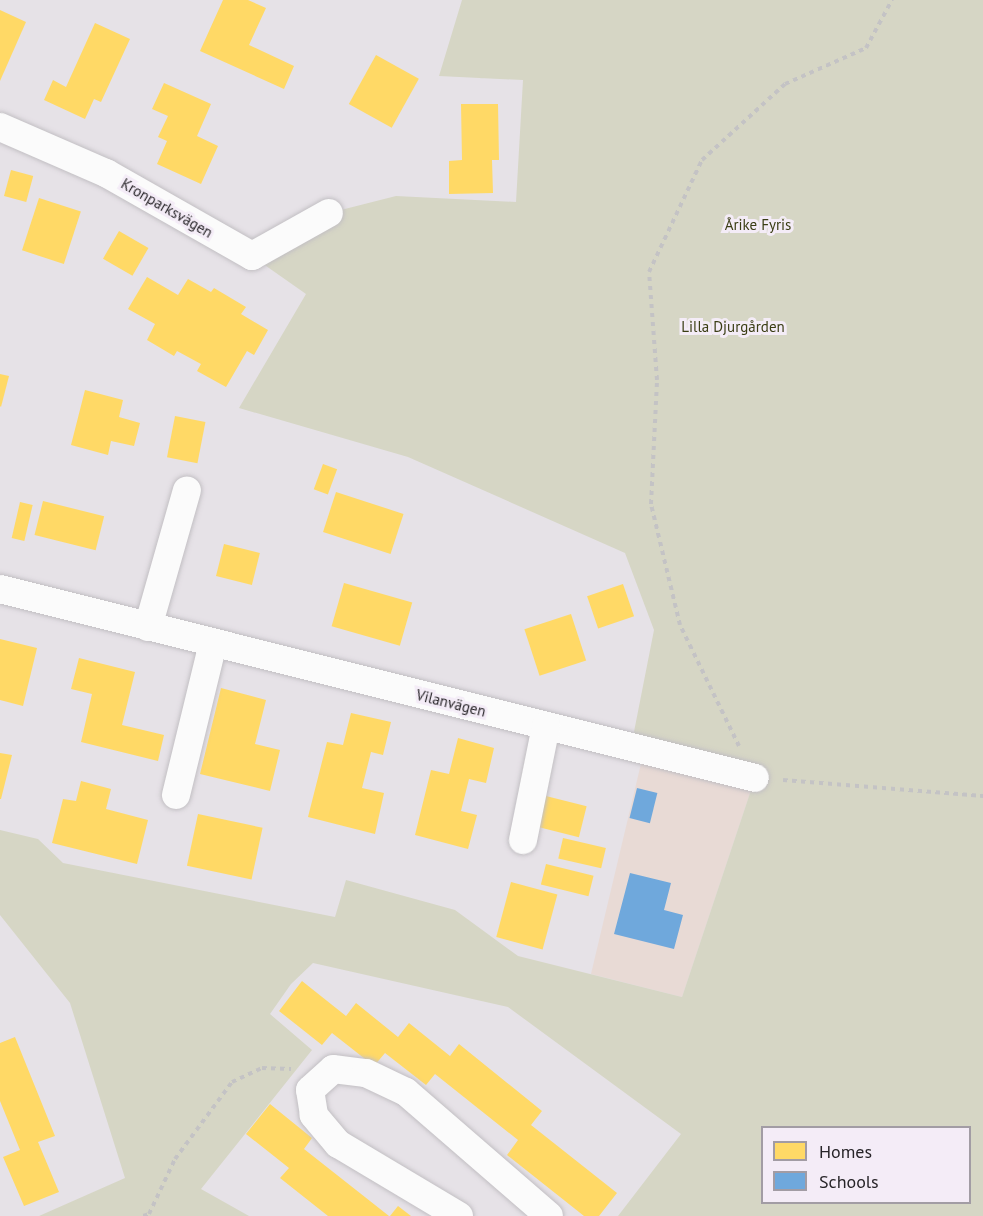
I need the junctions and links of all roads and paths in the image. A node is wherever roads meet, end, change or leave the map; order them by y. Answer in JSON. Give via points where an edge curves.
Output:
{"nodes":[{"id":1,"x":892,"y":0,"type":"edge"},
{"id":2,"x":0,"y":127,"type":"edge"},
{"id":3,"x":329,"y":213,"type":"dead end"},
{"id":4,"x":187,"y":489,"type":"dead end"},
{"id":5,"x":0,"y":589,"type":"edge"},
{"id":6,"x":148,"y":627,"type":"junction"},
{"id":7,"x":213,"y":644,"type":"junction"},
{"id":8,"x":546,"y":726,"type":"junction"},
{"id":9,"x":755,"y":778,"type":"junction"},
{"id":10,"x":176,"y":795,"type":"dead end"},
{"id":11,"x":983,"y":796,"type":"edge"},
{"id":12,"x":523,"y":840,"type":"dead end"},
{"id":13,"x":310,"y":1090,"type":"junction"},
{"id":14,"x":149,"y":1214,"type":"junction"},
{"id":15,"x":143,"y":1216,"type":"edge"},
{"id":16,"x":155,"y":1216,"type":"edge"},
{"id":17,"x":459,"y":1216,"type":"edge"},
{"id":18,"x":549,"y":1216,"type":"edge"}],
"edges":[{"from":1,"to":9,"type":"path","via":[[866,48],[785,84],[702,160],[649,272],[657,380],[651,504],[680,625]]},
{"from":2,"to":3,"type":"street","name":"Kronparksvägen","via":[[106,173],[252,256]]},
{"from":4,"to":6,"type":"street"},
{"from":5,"to":6,"type":"street","name":"Vilanvägen"},
{"from":6,"to":7,"type":"street","name":"Vilanvägen"},
{"from":7,"to":8,"type":"street","name":"Vilanvägen"},
{"from":7,"to":10,"type":"street"},
{"from":8,"to":9,"type":"street","name":"Vilanvägen"},
{"from":8,"to":12,"type":"street"},
{"from":9,"to":11,"type":"path"},
{"from":13,"to":14,"type":"path","via":[[289,1067],[262,1068],[232,1082],[175,1159]]},
{"from":13,"to":17,"type":"street","via":[[314,1114],[338,1144]]},
{"from":13,"to":18,"type":"street","via":[[333,1069],[366,1073],[406,1092]]},
{"from":14,"to":15,"type":"path"},
{"from":14,"to":16,"type":"path"}]}
